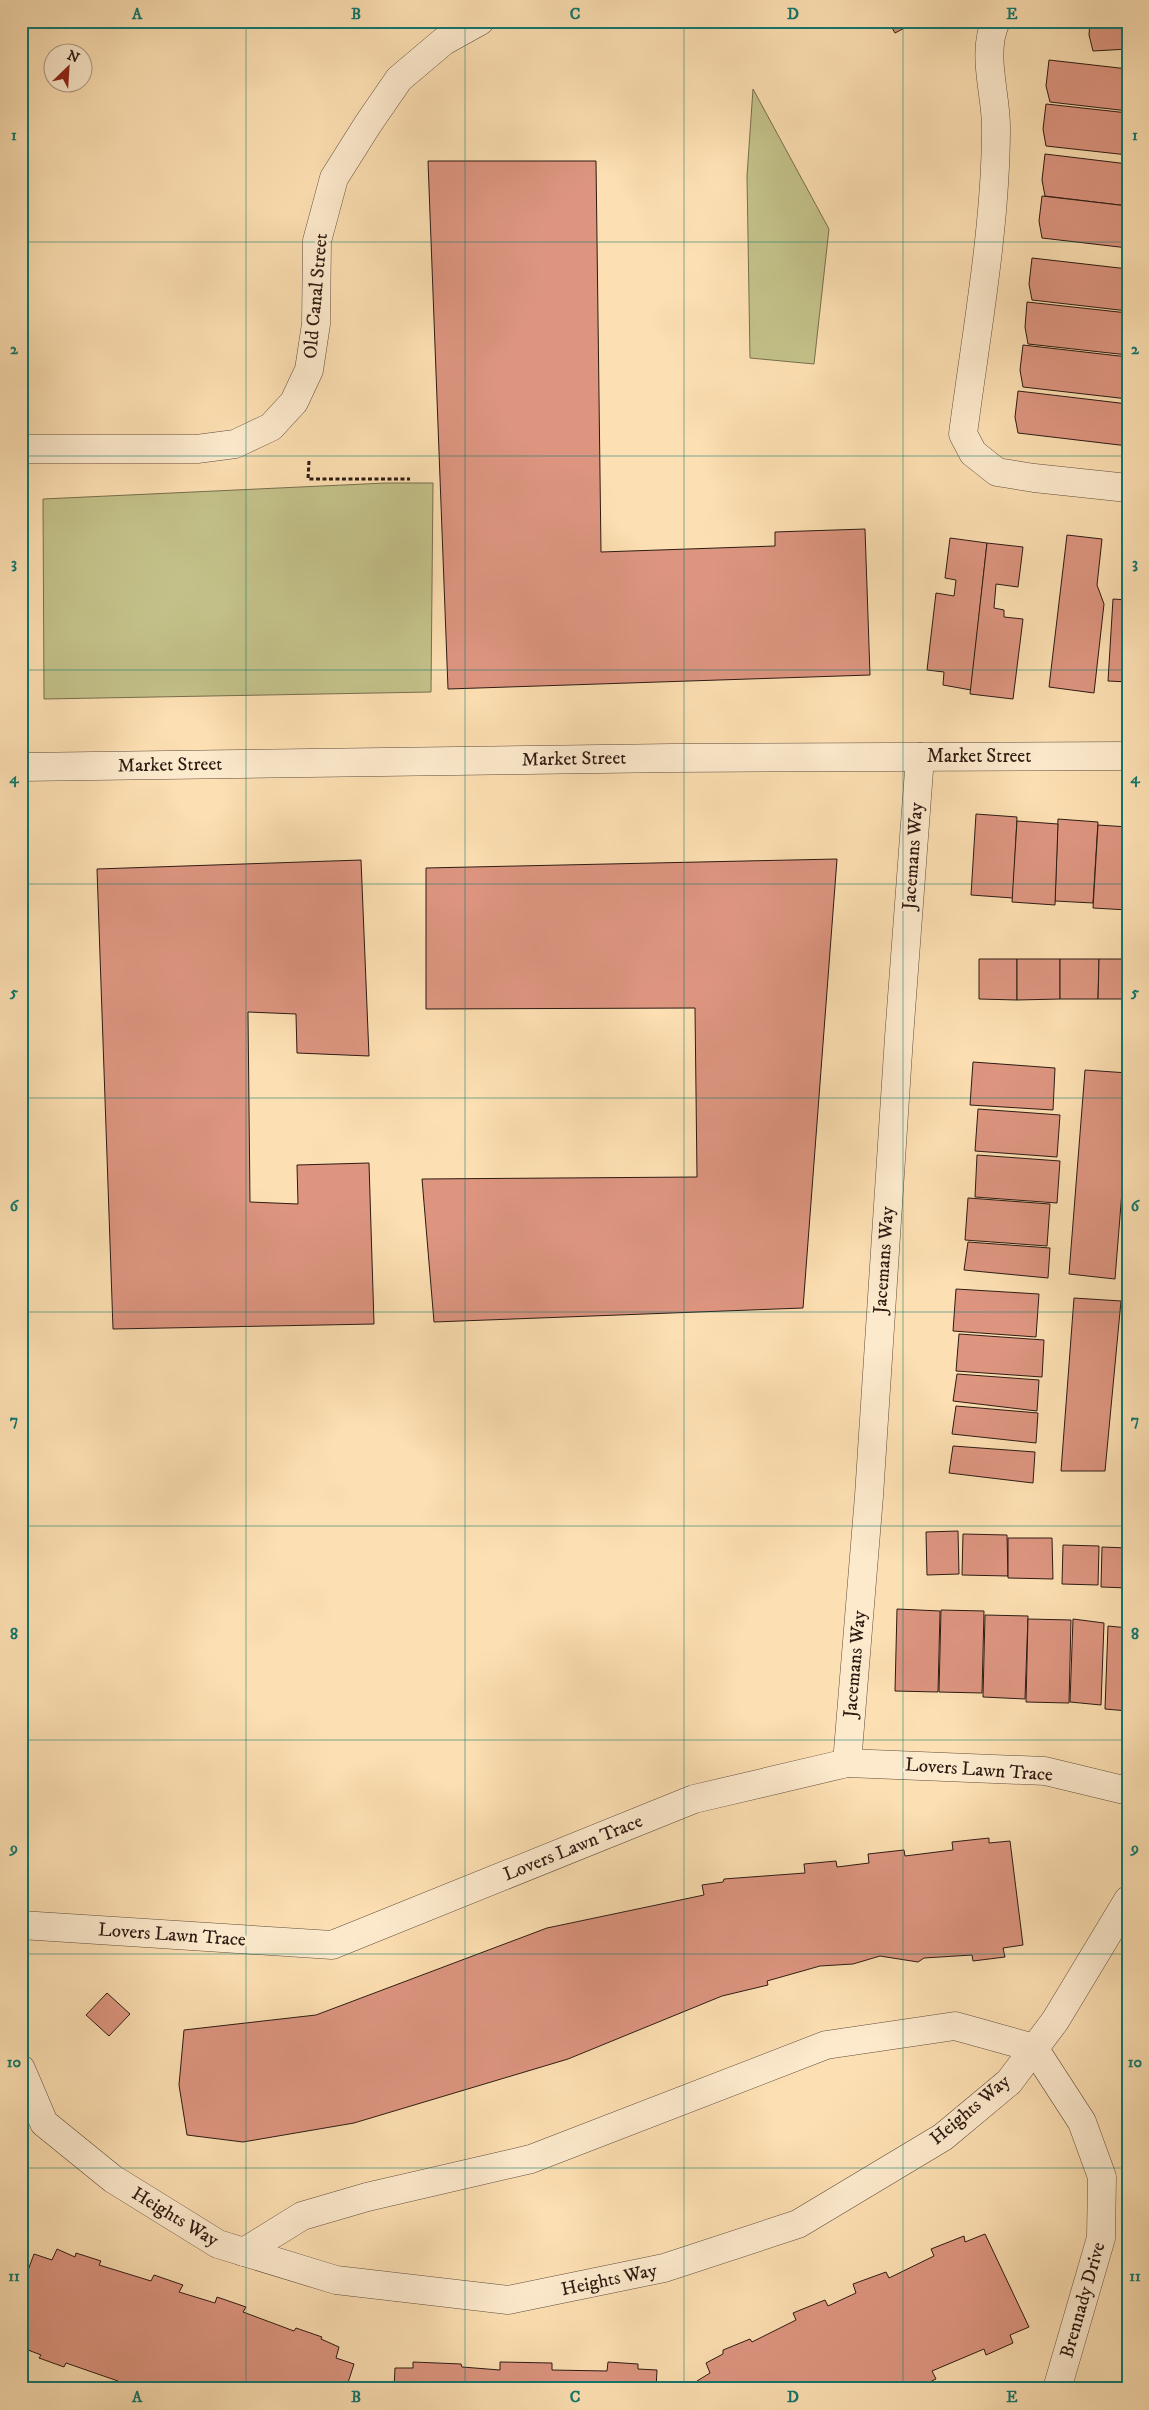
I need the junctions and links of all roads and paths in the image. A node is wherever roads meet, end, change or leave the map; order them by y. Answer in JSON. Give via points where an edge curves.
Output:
{"nodes":[{"id":1,"x":480,"y":21,"type":"edge"},
{"id":2,"x":996,"y":21,"type":"edge"},
{"id":3,"x":21,"y":449,"type":"edge"},
{"id":4,"x":309,"y":461,"type":"dead end"},
{"id":5,"x":410,"y":479,"type":"dead end"},
{"id":6,"x":1128,"y":488,"type":"edge"},
{"id":7,"x":920,"y":756,"type":"junction"},
{"id":8,"x":1128,"y":756,"type":"edge"},
{"id":9,"x":21,"y":767,"type":"edge"},
{"id":10,"x":848,"y":1763,"type":"junction"},
{"id":11,"x":1128,"y":1791,"type":"edge"},
{"id":12,"x":1128,"y":1900,"type":"edge"},
{"id":13,"x":21,"y":1924,"type":"edge"},
{"id":14,"x":1034,"y":2048,"type":"junction"},
{"id":15,"x":21,"y":2069,"type":"edge"},
{"id":16,"x":244,"y":2252,"type":"junction"},
{"id":17,"x":1057,"y":2389,"type":"edge"}],
"edges":[{"from":1,"to":3,"type":"street","name":"Old Canal Street","via":[[444,41],[399,79],[334,178],[318,240],[316,324],[309,370],[294,402],[271,426],[235,444],[197,449]]},
{"from":2,"to":6,"type":"street","via":[[990,32],[996,126],[992,207],[963,434],[973,452],[997,472]]},
{"from":4,"to":5,"type":"path","via":[[308,479]]},
{"from":7,"to":8,"type":"street","name":"Market Street"},
{"from":7,"to":9,"type":"street","name":"Market Street"},
{"from":7,"to":10,"type":"street","name":"Jacemans Way"},
{"from":10,"to":11,"type":"street","name":"Lovers Lawn Trace","via":[[1046,1771]]},
{"from":10,"to":13,"type":"street","name":"Lovers Lawn Trace","via":[[694,1799],[332,1945]]},
{"from":12,"to":14,"type":"street","name":"Heights Way","via":[[1055,2020]]},
{"from":14,"to":16,"type":"street","via":[[955,2026],[826,2045],[531,2159],[367,2197],[302,2216]]},
{"from":14,"to":16,"type":"street","name":"Heights Way","via":[[1009,2082],[943,2137],[798,2224],[664,2268],[508,2300],[336,2280]]},
{"from":14,"to":17,"type":"street","name":"Brennady Drive","via":[[1082,2122],[1102,2177],[1101,2238]]},
{"from":15,"to":16,"type":"street","name":"Heights Way","via":[[44,2123],[113,2179],[218,2244]]}]}
